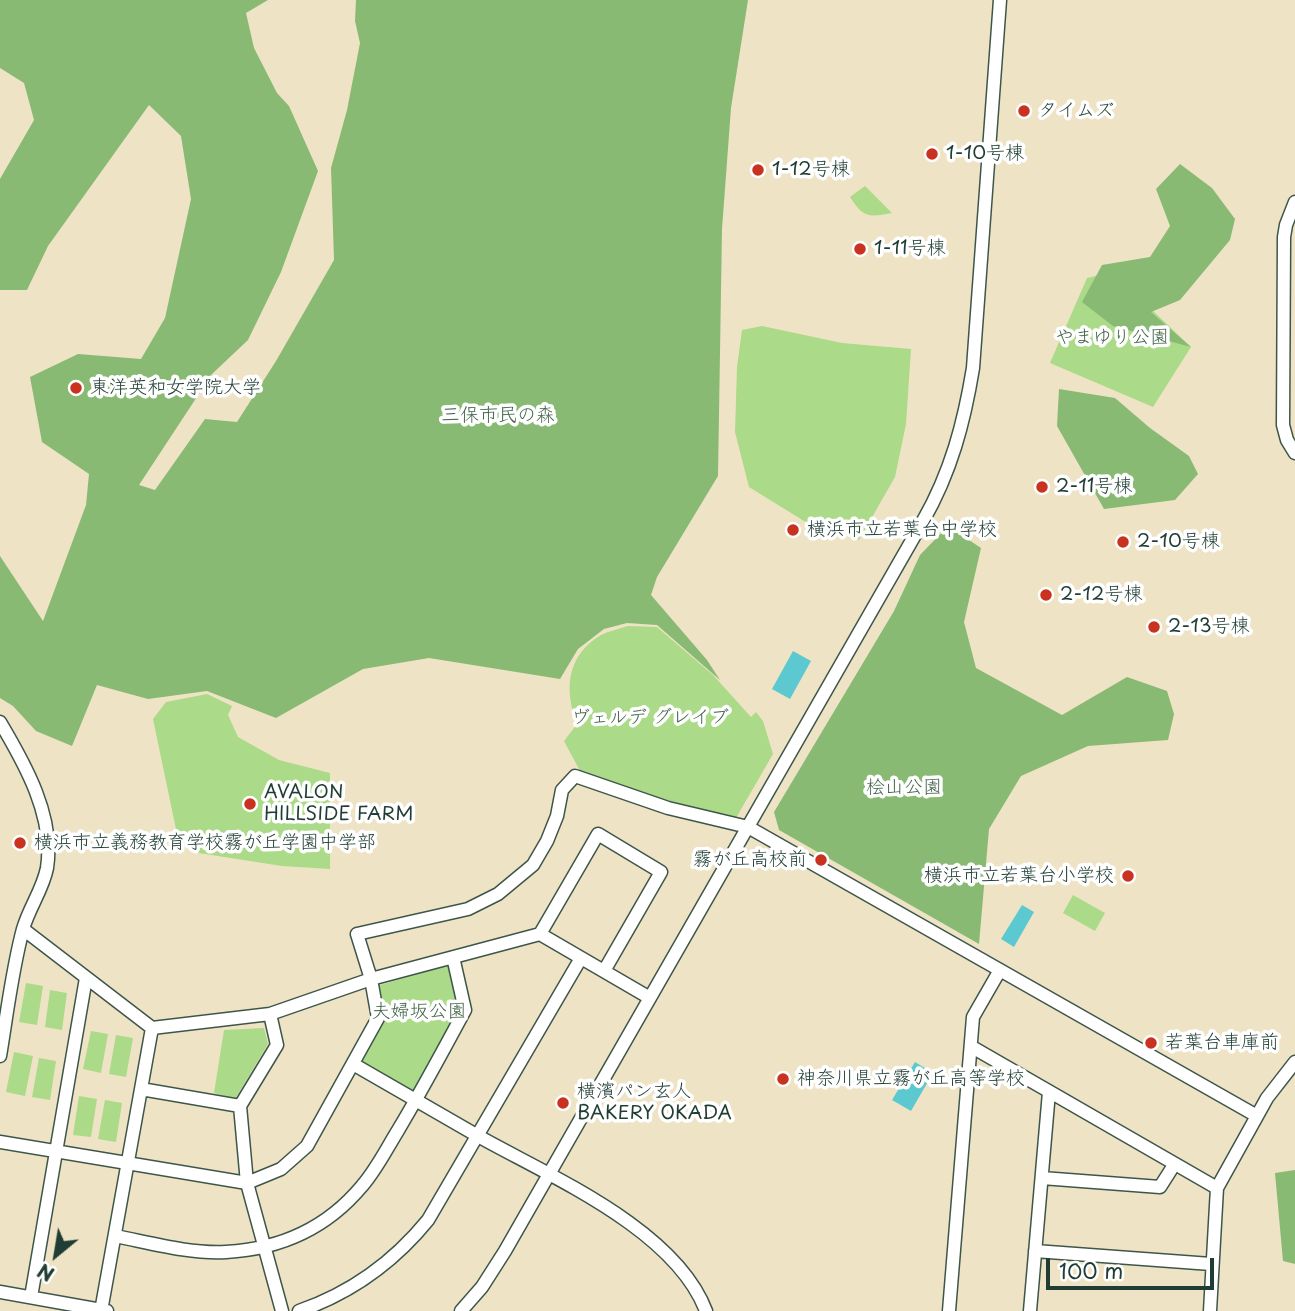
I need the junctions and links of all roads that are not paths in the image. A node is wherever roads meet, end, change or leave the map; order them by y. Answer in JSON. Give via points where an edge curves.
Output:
{"nodes":[{"id":1,"x":1000,"y":0,"type":"edge"},
{"id":2,"x":1295,"y":202,"type":"edge"},
{"id":3,"x":1295,"y":453,"type":"edge"},
{"id":4,"x":0,"y":722,"type":"edge"},
{"id":5,"x":748,"y":827,"type":"junction"},
{"id":6,"x":23,"y":929,"type":"junction"},
{"id":7,"x":540,"y":934,"type":"junction"},
{"id":8,"x":453,"y":957,"type":"junction"},
{"id":9,"x":580,"y":958,"type":"junction"},
{"id":10,"x":1000,"y":970,"type":"junction"},
{"id":11,"x":604,"y":971,"type":"junction"},
{"id":12,"x":86,"y":978,"type":"junction"},
{"id":13,"x":371,"y":979,"type":"junction"},
{"id":14,"x":650,"y":998,"type":"junction"},
{"id":15,"x":270,"y":1014,"type":"junction"},
{"id":16,"x":152,"y":1028,"type":"junction"},
{"id":17,"x":972,"y":1048,"type":"junction"},
{"id":18,"x":0,"y":1056,"type":"edge"},
{"id":19,"x":1295,"y":1062,"type":"edge"},
{"id":20,"x":353,"y":1064,"type":"junction"},
{"id":21,"x":141,"y":1089,"type":"junction"},
{"id":22,"x":1049,"y":1092,"type":"junction"},
{"id":23,"x":416,"y":1100,"type":"junction"},
{"id":24,"x":240,"y":1105,"type":"junction"},
{"id":25,"x":1256,"y":1116,"type":"junction"},
{"id":26,"x":478,"y":1136,"type":"junction"},
{"id":27,"x":0,"y":1142,"type":"edge"},
{"id":28,"x":56,"y":1151,"type":"junction"},
{"id":29,"x":127,"y":1164,"type":"junction"},
{"id":30,"x":1174,"y":1165,"type":"junction"},
{"id":31,"x":550,"y":1174,"type":"junction"},
{"id":32,"x":1042,"y":1178,"type":"junction"},
{"id":33,"x":247,"y":1183,"type":"junction"},
{"id":34,"x":1217,"y":1188,"type":"junction"},
{"id":35,"x":115,"y":1236,"type":"junction"},
{"id":36,"x":265,"y":1248,"type":"junction"},
{"id":37,"x":1035,"y":1251,"type":"junction"},
{"id":38,"x":1211,"y":1264,"type":"junction"},
{"id":39,"x":0,"y":1292,"type":"edge"},
{"id":40,"x":31,"y":1297,"type":"junction"},
{"id":41,"x":103,"y":1311,"type":"edge"},
{"id":42,"x":282,"y":1311,"type":"edge"},
{"id":43,"x":299,"y":1311,"type":"edge"},
{"id":44,"x":461,"y":1311,"type":"edge"},
{"id":45,"x":706,"y":1311,"type":"edge"},
{"id":46,"x":948,"y":1311,"type":"edge"},
{"id":47,"x":1030,"y":1311,"type":"edge"},
{"id":48,"x":1210,"y":1311,"type":"edge"}],
"edges":[{"from":1,"to":5,"type":"street","via":[[973,368],[956,449],[934,501]]},
{"from":2,"to":3,"type":"street","via":[[1284,237],[1283,425]]},
{"from":4,"to":6,"type":"street","via":[[47,827],[47,869]]},
{"from":5,"to":10,"type":"street"},
{"from":5,"to":13,"type":"street","via":[[668,808],[575,776],[562,790],[557,816],[533,865],[507,888],[468,909],[357,934]]},
{"from":5,"to":14,"type":"street"},
{"from":6,"to":12,"type":"street"},
{"from":6,"to":18,"type":"street"},
{"from":7,"to":8,"type":"street"},
{"from":7,"to":9,"type":"street"},
{"from":7,"to":11,"type":"street","via":[[598,834],[661,872]]},
{"from":8,"to":13,"type":"street"},
{"from":8,"to":23,"type":"street","via":[[465,1010]]},
{"from":9,"to":11,"type":"street"},
{"from":9,"to":26,"type":"street"},
{"from":10,"to":17,"type":"street","via":[[973,1017]]},
{"from":10,"to":25,"type":"street"},
{"from":11,"to":14,"type":"street"},
{"from":12,"to":16,"type":"street"},
{"from":12,"to":28,"type":"street"},
{"from":13,"to":15,"type":"street"},
{"from":13,"to":20,"type":"street","via":[[378,1018]]},
{"from":14,"to":31,"type":"street"},
{"from":15,"to":16,"type":"street"},
{"from":15,"to":24,"type":"street","via":[[277,1045]]},
{"from":16,"to":21,"type":"street"},
{"from":17,"to":22,"type":"street"},
{"from":17,"to":46,"type":"street"},
{"from":19,"to":25,"type":"street"},
{"from":20,"to":23,"type":"street"},
{"from":20,"to":33,"type":"street","via":[[307,1146],[281,1170]]},
{"from":21,"to":24,"type":"street"},
{"from":21,"to":29,"type":"street"},
{"from":22,"to":30,"type":"street"},
{"from":22,"to":32,"type":"street"},
{"from":23,"to":26,"type":"street"},
{"from":23,"to":36,"type":"street","via":[[364,1184],[345,1205],[321,1224]]},
{"from":24,"to":33,"type":"street"},
{"from":25,"to":34,"type":"street"},
{"from":26,"to":31,"type":"street"},
{"from":26,"to":43,"type":"street","via":[[428,1220],[407,1245],[361,1283]]},
{"from":27,"to":28,"type":"street"},
{"from":28,"to":29,"type":"street"},
{"from":28,"to":40,"type":"street"},
{"from":29,"to":33,"type":"street"},
{"from":29,"to":35,"type":"street"},
{"from":30,"to":32,"type":"street","via":[[1160,1187]]},
{"from":30,"to":34,"type":"street"},
{"from":31,"to":44,"type":"street","via":[[494,1269]]},
{"from":31,"to":45,"type":"street","via":[[648,1235],[671,1256]]},
{"from":32,"to":37,"type":"street"},
{"from":33,"to":36,"type":"street"},
{"from":34,"to":38,"type":"street"},
{"from":35,"to":36,"type":"street","via":[[207,1251]]},
{"from":35,"to":41,"type":"street"},
{"from":36,"to":42,"type":"street"},
{"from":37,"to":38,"type":"street"},
{"from":37,"to":47,"type":"street"},
{"from":38,"to":48,"type":"street"},
{"from":39,"to":40,"type":"street"},
{"from":40,"to":41,"type":"street"}]}
